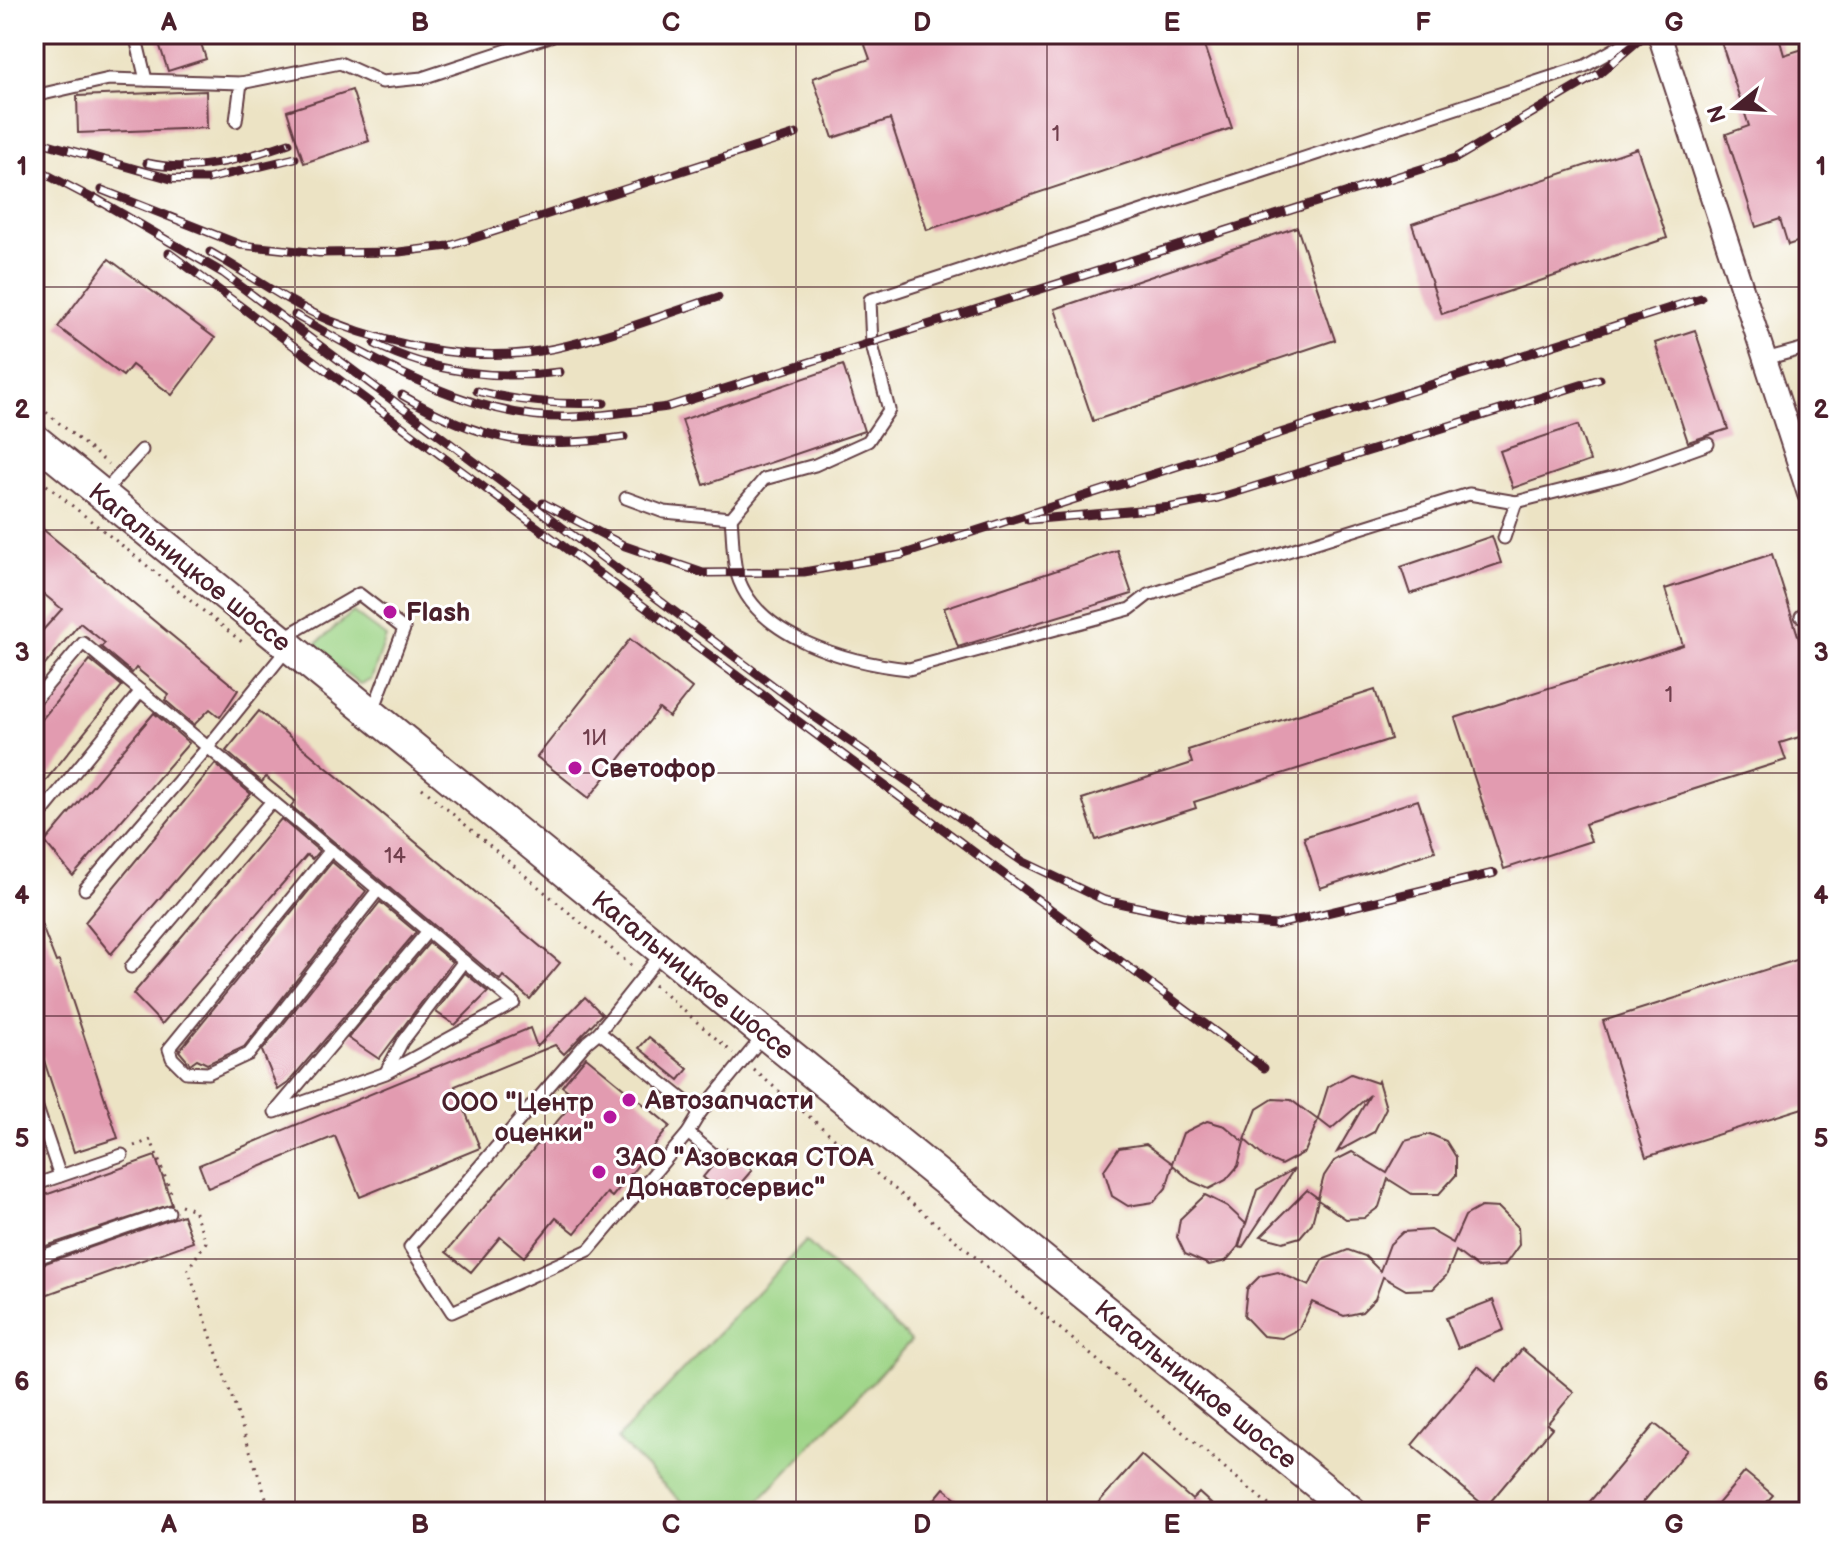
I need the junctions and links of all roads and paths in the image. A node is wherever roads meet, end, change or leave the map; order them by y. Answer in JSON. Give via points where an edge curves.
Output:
{"nodes":[{"id":1,"x":135,"y":34,"type":"edge"},
{"id":2,"x":556,"y":34,"type":"edge"},
{"id":3,"x":1641,"y":34,"type":"edge"},
{"id":4,"x":1659,"y":34,"type":"edge"},
{"id":5,"x":146,"y":80,"type":"junction"},
{"id":6,"x":241,"y":83,"type":"junction"},
{"id":7,"x":34,"y":96,"type":"edge"},
{"id":8,"x":236,"y":121,"type":"dead end"},
{"id":9,"x":1809,"y":347,"type":"edge"},
{"id":10,"x":1765,"y":359,"type":"junction"},
{"id":11,"x":34,"y":402,"type":"edge"},
{"id":12,"x":34,"y":439,"type":"edge"},
{"id":13,"x":1708,"y":444,"type":"dead end"},
{"id":14,"x":142,"y":450,"type":"dead end"},
{"id":15,"x":34,"y":475,"type":"edge"},
{"id":16,"x":111,"y":484,"type":"junction"},
{"id":17,"x":1809,"y":494,"type":"edge"},
{"id":18,"x":626,"y":498,"type":"dead end"},
{"id":19,"x":1516,"y":502,"type":"junction"},
{"id":20,"x":731,"y":518,"type":"junction"},
{"id":21,"x":1504,"y":538,"type":"dead end"},
{"id":22,"x":280,"y":651,"type":"junction"},
{"id":23,"x":141,"y":691,"type":"junction"},
{"id":24,"x":34,"y":701,"type":"edge"},
{"id":25,"x":371,"y":713,"type":"junction"},
{"id":26,"x":208,"y":747,"type":"junction"},
{"id":27,"x":417,"y":784,"type":"dead end"},
{"id":28,"x":272,"y":801,"type":"junction"},
{"id":29,"x":43,"y":811,"type":"dead end"},
{"id":30,"x":331,"y":850,"type":"junction"},
{"id":31,"x":85,"y":889,"type":"dead end"},
{"id":32,"x":378,"y":890,"type":"junction"},
{"id":33,"x":428,"y":931,"type":"junction"},
{"id":34,"x":664,"y":951,"type":"junction"},
{"id":35,"x":464,"y":961,"type":"junction"},
{"id":36,"x":131,"y":967,"type":"dead end"},
{"id":37,"x":644,"y":976,"type":"junction"},
{"id":38,"x":599,"y":1032,"type":"junction"},
{"id":39,"x":766,"y":1034,"type":"junction"},
{"id":40,"x":743,"y":1061,"type":"junction"},
{"id":41,"x":386,"y":1073,"type":"junction"},
{"id":42,"x":34,"y":1099,"type":"edge"},
{"id":43,"x":700,"y":1113,"type":"junction"},
{"id":44,"x":688,"y":1133,"type":"junction"},
{"id":45,"x":122,"y":1155,"type":"joint"},
{"id":46,"x":719,"y":1159,"type":"dead end"},
{"id":47,"x":60,"y":1176,"type":"junction"},
{"id":48,"x":34,"y":1185,"type":"edge"},
{"id":49,"x":169,"y":1212,"type":"dead end"},
{"id":50,"x":34,"y":1259,"type":"edge"},
{"id":51,"x":271,"y":1512,"type":"edge"},
{"id":52,"x":1277,"y":1512,"type":"edge"},
{"id":53,"x":1352,"y":1512,"type":"edge"}],
"edges":[{"from":1,"to":5,"type":"lane"},
{"from":2,"to":6,"type":"lane","via":[[422,78],[382,82],[340,63]]},
{"from":3,"to":20,"type":"lane","via":[[1585,66],[870,300],[872,345],[889,410],[868,441],[815,465],[764,479]]},
{"from":4,"to":10,"type":"street"},
{"from":5,"to":6,"type":"lane"},
{"from":5,"to":7,"type":"lane","via":[[109,79]]},
{"from":6,"to":8,"type":"lane"},
{"from":9,"to":10,"type":"lane"},
{"from":10,"to":17,"type":"street"},
{"from":11,"to":16,"type":"path"},
{"from":12,"to":16,"type":"main road","name":"Кагальницкое шоссе"},
{"from":13,"to":19,"type":"lane","via":[[1619,476]]},
{"from":14,"to":16,"type":"lane"},
{"from":15,"to":22,"type":"path"},
{"from":16,"to":22,"type":"main road","name":"Кагальницкое шоссе"},
{"from":18,"to":20,"type":"lane","via":[[664,512]]},
{"from":19,"to":20,"type":"lane","via":[[1469,494],[1148,595],[1130,609],[909,669],[800,642],[767,617],[737,575]]},
{"from":19,"to":21,"type":"lane"},
{"from":22,"to":25,"type":"main road","name":"Кагальницкое шоссе"},
{"from":22,"to":25,"type":"lane","via":[[359,594],[404,629]]},
{"from":22,"to":26,"type":"lane"},
{"from":23,"to":24,"type":"lane","via":[[83,643]]},
{"from":23,"to":26,"type":"lane"},
{"from":23,"to":29,"type":"lane"},
{"from":25,"to":34,"type":"main road","name":"Кагальницкое шоссе"},
{"from":26,"to":28,"type":"lane"},
{"from":26,"to":31,"type":"lane"},
{"from":27,"to":37,"type":"path"},
{"from":28,"to":30,"type":"lane"},
{"from":28,"to":36,"type":"lane"},
{"from":30,"to":32,"type":"lane"},
{"from":30,"to":32,"type":"lane","via":[[169,1049],[186,1072],[208,1073],[249,1054]]},
{"from":32,"to":33,"type":"lane"},
{"from":33,"to":35,"type":"lane"},
{"from":33,"to":41,"type":"lane","via":[[275,1112]]},
{"from":34,"to":37,"type":"lane"},
{"from":34,"to":39,"type":"main road","name":"Кагальницкое шоссе"},
{"from":35,"to":41,"type":"lane","via":[[402,1042]]},
{"from":35,"to":41,"type":"lane","via":[[514,1003]]},
{"from":37,"to":38,"type":"lane"},
{"from":37,"to":40,"type":"path"},
{"from":38,"to":43,"type":"lane"},
{"from":38,"to":44,"type":"lane","via":[[410,1247],[452,1312],[589,1250]]},
{"from":39,"to":40,"type":"lane"},
{"from":39,"to":53,"type":"main road","name":"Кагальницкое шоссе"},
{"from":40,"to":43,"type":"lane"},
{"from":40,"to":52,"type":"path"},
{"from":42,"to":47,"type":"lane"},
{"from":43,"to":44,"type":"lane"},
{"from":44,"to":46,"type":"lane"},
{"from":45,"to":47,"type":"lane"},
{"from":45,"to":51,"type":"path","via":[[151,1140],[175,1202],[194,1210],[206,1242],[188,1269]]},
{"from":47,"to":48,"type":"lane"},
{"from":49,"to":50,"type":"lane"}]}
